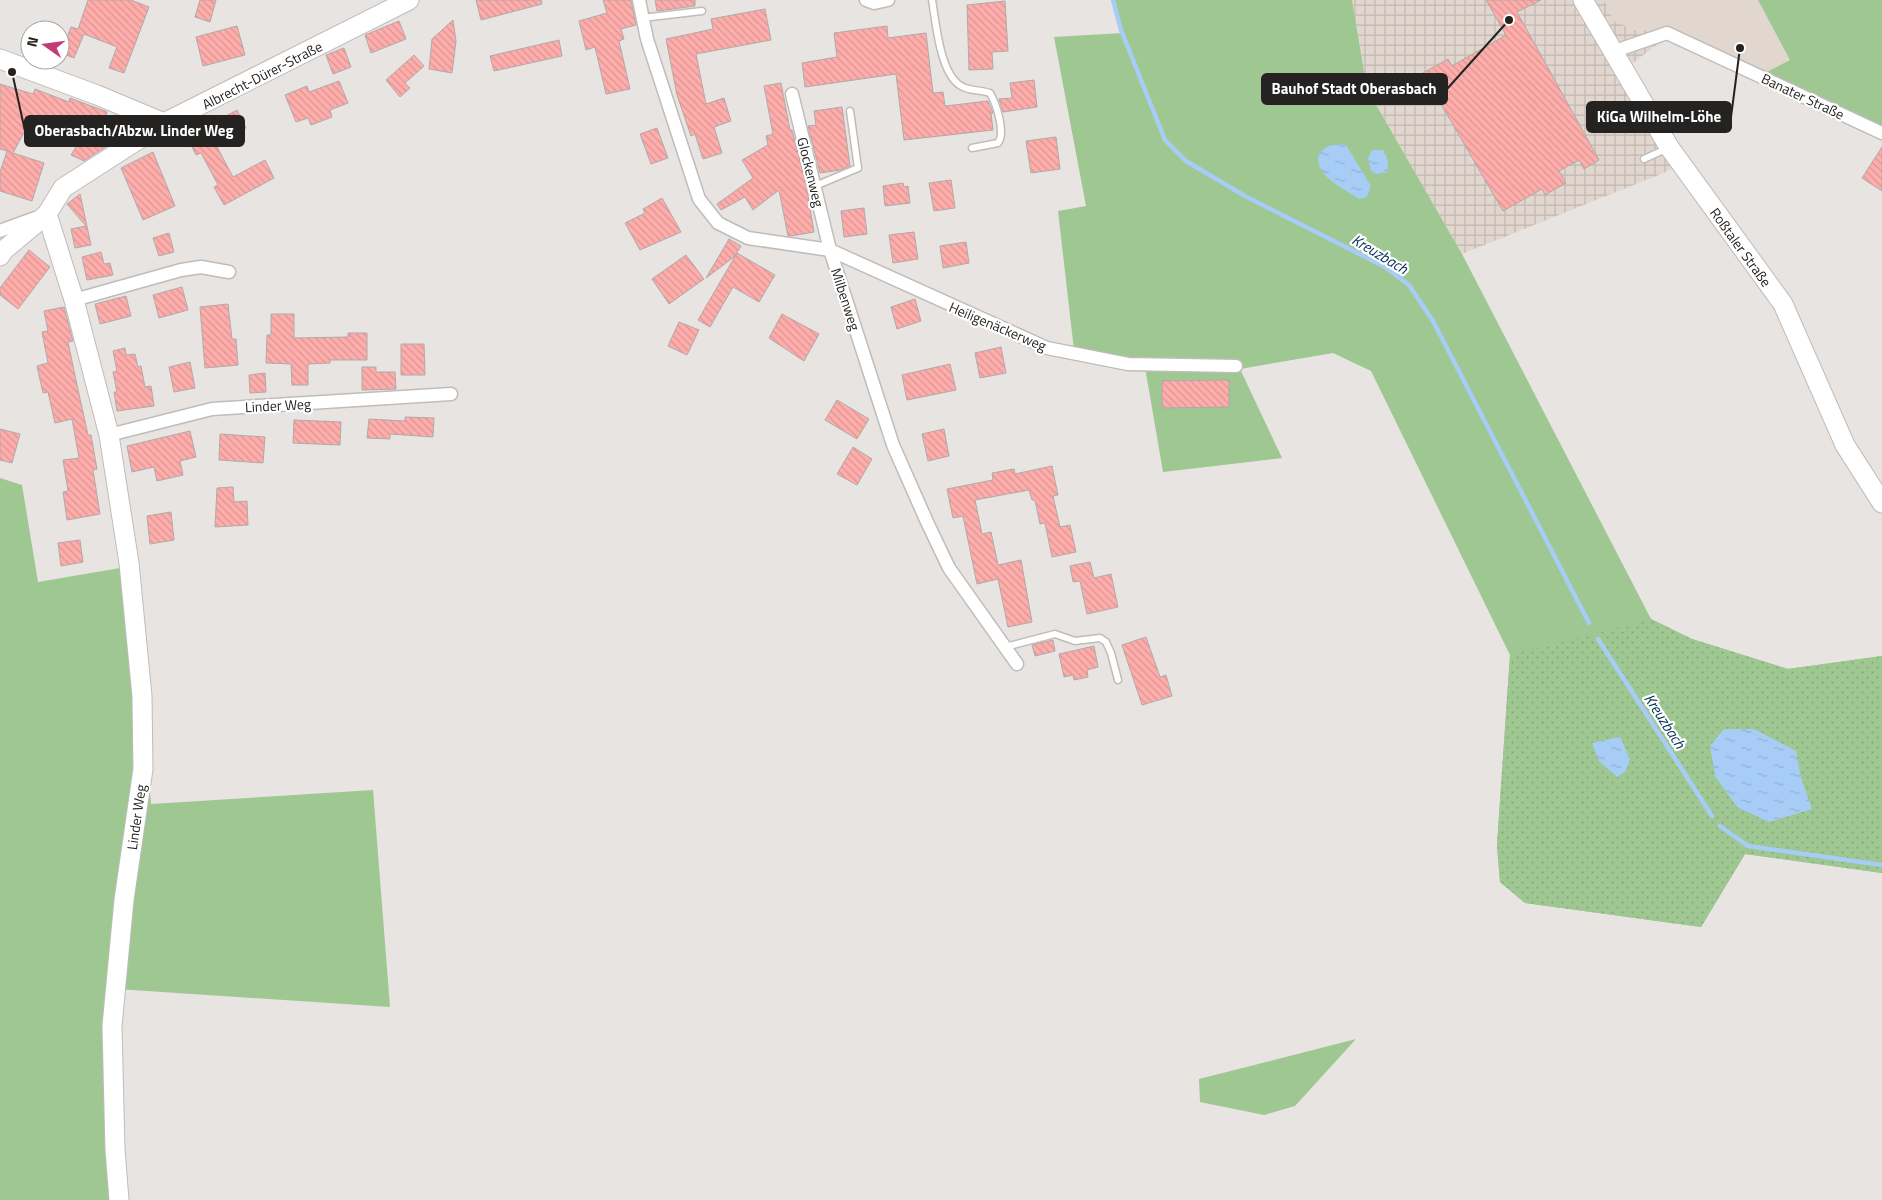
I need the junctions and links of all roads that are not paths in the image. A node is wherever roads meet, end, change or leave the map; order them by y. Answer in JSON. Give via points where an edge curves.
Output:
{"nodes":[{"id":1,"x":409,"y":0,"type":"edge"},
{"id":2,"x":640,"y":0,"type":"edge"},
{"id":3,"x":866,"y":0,"type":"edge"},
{"id":4,"x":888,"y":0,"type":"edge"},
{"id":5,"x":932,"y":0,"type":"edge"},
{"id":6,"x":1583,"y":0,"type":"edge"},
{"id":7,"x":702,"y":12,"type":"dead end"},
{"id":8,"x":642,"y":18,"type":"junction"},
{"id":9,"x":1612,"y":52,"type":"junction"},
{"id":10,"x":0,"y":59,"type":"edge"},
{"id":11,"x":792,"y":94,"type":"dead end"},
{"id":12,"x":850,"y":111,"type":"dead end"},
{"id":13,"x":164,"y":123,"type":"junction"},
{"id":14,"x":1881,"y":131,"type":"edge"},
{"id":15,"x":972,"y":148,"type":"dead end"},
{"id":16,"x":1669,"y":148,"type":"junction"},
{"id":17,"x":1644,"y":158,"type":"dead end"},
{"id":18,"x":815,"y":186,"type":"junction"},
{"id":19,"x":47,"y":214,"type":"junction"},
{"id":20,"x":0,"y":231,"type":"edge"},
{"id":21,"x":830,"y":250,"type":"junction"},
{"id":22,"x":0,"y":256,"type":"edge"},
{"id":23,"x":229,"y":272,"type":"dead end"},
{"id":24,"x":74,"y":300,"type":"junction"},
{"id":25,"x":1236,"y":366,"type":"dead end"},
{"id":26,"x":451,"y":394,"type":"dead end"},
{"id":27,"x":109,"y":435,"type":"junction"},
{"id":28,"x":1882,"y":503,"type":"edge"},
{"id":29,"x":1005,"y":647,"type":"junction"},
{"id":30,"x":1017,"y":664,"type":"dead end"},
{"id":31,"x":1118,"y":680,"type":"dead end"},
{"id":32,"x":119,"y":1200,"type":"edge"}],
"edges":[{"from":1,"to":13,"type":"street","name":"Albrecht-Dürer-Straße"},
{"from":2,"to":8,"type":"street","name":"Milbenweg"},
{"from":3,"to":4,"type":"street","via":[[874,3]]},
{"from":5,"to":15,"type":"lane","via":[[945,66],[952,79],[962,87],[990,93],[1002,128],[998,143]]},
{"from":6,"to":9,"type":"street","name":"Roßtaler Straße"},
{"from":7,"to":8,"type":"lane"},
{"from":8,"to":21,"type":"street","name":"Milbenweg","via":[[699,199],[718,223],[748,238]]},
{"from":9,"to":14,"type":"street","name":"Banater Straße","via":[[1667,33]]},
{"from":9,"to":16,"type":"street","name":"Roßtaler Straße"},
{"from":10,"to":13,"type":"street"},
{"from":11,"to":18,"type":"street","name":"Glockenweg"},
{"from":12,"to":18,"type":"lane","via":[[858,168]]},
{"from":13,"to":19,"type":"street","via":[[63,188]]},
{"from":16,"to":17,"type":"lane"},
{"from":16,"to":28,"type":"street","name":"Roßtaler Straße","via":[[1782,304],[1845,445]]},
{"from":18,"to":21,"type":"street","name":"Glockenweg"},
{"from":19,"to":20,"type":"street"},
{"from":19,"to":22,"type":"street"},
{"from":19,"to":24,"type":"street","name":"Linder Weg"},
{"from":21,"to":25,"type":"street","name":"Heiligenäckerweg","via":[[1047,348],[1128,364]]},
{"from":21,"to":29,"type":"street","name":"Milbenweg","via":[[896,454],[949,568]]},
{"from":23,"to":24,"type":"street","via":[[201,267],[181,270]]},
{"from":24,"to":27,"type":"street","name":"Linder Weg"},
{"from":26,"to":27,"type":"street","name":"Linder Weg","via":[[212,409]]},
{"from":27,"to":32,"type":"street","name":"Linder Weg","via":[[129,563],[142,696],[143,769],[124,900],[112,1026]]},
{"from":29,"to":30,"type":"street","name":"Milbenweg"},
{"from":29,"to":31,"type":"lane","via":[[1055,634],[1075,641],[1100,638],[1111,653]]}]}
